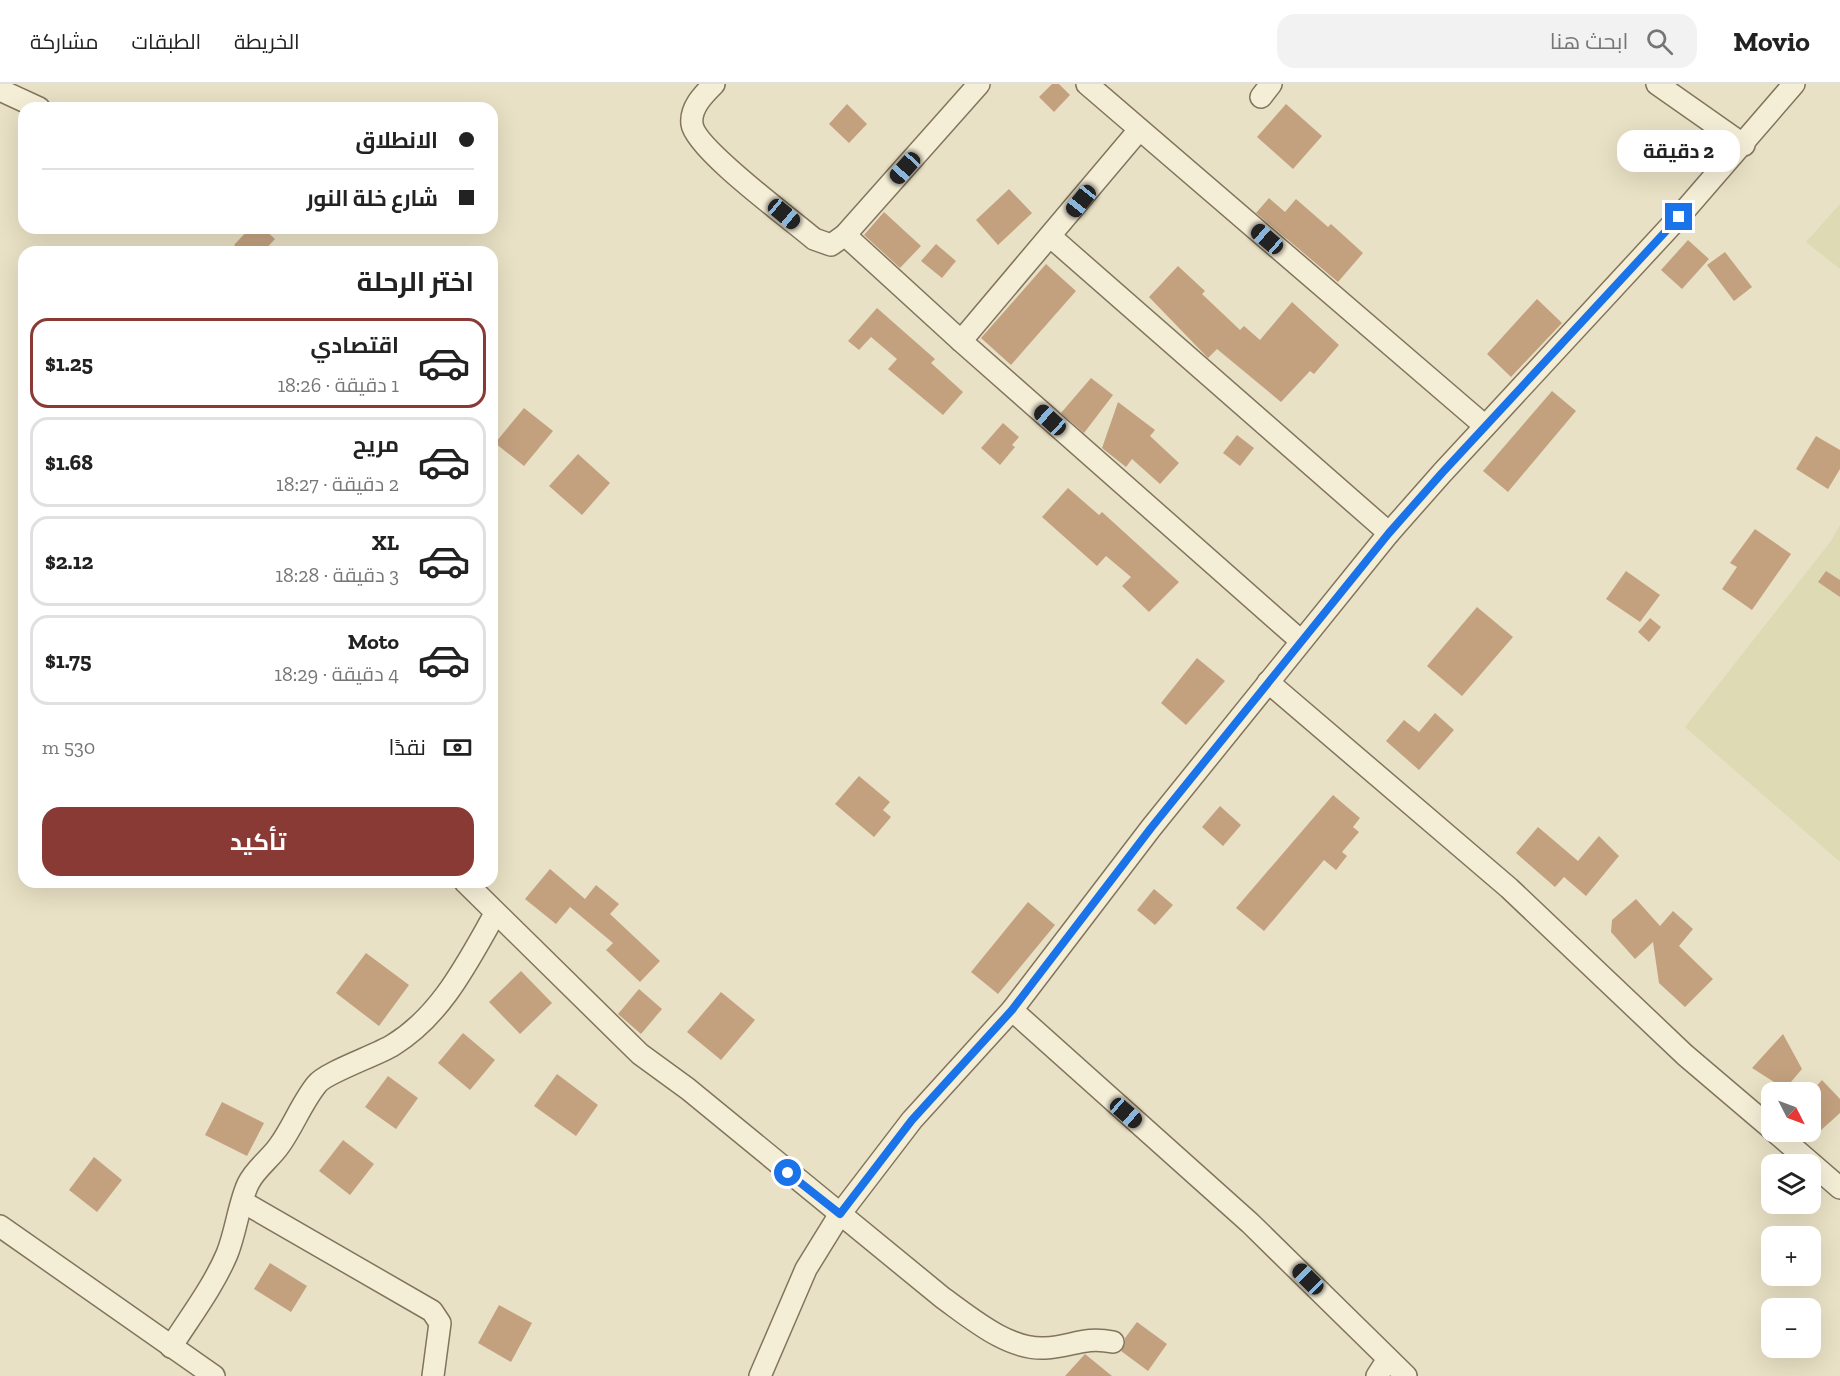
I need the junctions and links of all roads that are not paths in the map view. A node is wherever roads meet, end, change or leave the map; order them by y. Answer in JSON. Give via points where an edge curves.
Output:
{"nodes":[{"id":1,"x":714,"y":84,"type":"edge"},
{"id":2,"x":979,"y":84,"type":"edge"},
{"id":3,"x":1087,"y":84,"type":"edge"},
{"id":4,"x":1657,"y":84,"type":"edge"},
{"id":5,"x":1794,"y":84,"type":"edge"},
{"id":6,"x":0,"y":90,"type":"edge"},
{"id":7,"x":26,"y":102,"type":"edge"},
{"id":8,"x":1139,"y":130,"type":"junction"},
{"id":9,"x":1744,"y":145,"type":"junction"},
{"id":10,"x":845,"y":235,"type":"junction"},
{"id":11,"x":1052,"y":237,"type":"junction"},
{"id":12,"x":961,"y":341,"type":"junction"},
{"id":13,"x":1485,"y":426,"type":"junction"},
{"id":14,"x":1389,"y":533,"type":"junction"},
{"id":15,"x":1300,"y":641,"type":"junction"},
{"id":16,"x":1268,"y":682,"type":"junction"},
{"id":17,"x":471,"y":888,"type":"edge"},
{"id":18,"x":495,"y":914,"type":"junction"},
{"id":19,"x":1012,"y":1010,"type":"junction"},
{"id":20,"x":1761,"y":1120,"type":"edge"},
{"id":21,"x":1787,"y":1142,"type":"edge"},
{"id":22,"x":1840,"y":1188,"type":"edge"},
{"id":23,"x":243,"y":1203,"type":"junction"},
{"id":24,"x":840,"y":1214,"type":"junction"},
{"id":25,"x":0,"y":1226,"type":"edge"},
{"id":26,"x":1113,"y":1342,"type":"dead end"},
{"id":27,"x":171,"y":1347,"type":"junction"},
{"id":28,"x":1383,"y":1368,"type":"edge"},
{"id":29,"x":214,"y":1376,"type":"edge"},
{"id":30,"x":433,"y":1376,"type":"edge"},
{"id":31,"x":760,"y":1376,"type":"edge"},
{"id":32,"x":1406,"y":1376,"type":"edge"}],
"edges":[{"from":1,"to":10,"type":"street","via":[[694,111],[692,123],[706,148],[814,239],[831,245]]},
{"from":2,"to":10,"type":"street"},
{"from":3,"to":8,"type":"street"},
{"from":4,"to":9,"type":"street"},
{"from":5,"to":9,"type":"street"},
{"from":6,"to":7,"type":"street"},
{"from":8,"to":11,"type":"street"},
{"from":8,"to":13,"type":"street"},
{"from":9,"to":13,"type":"street"},
{"from":10,"to":12,"type":"street"},
{"from":11,"to":12,"type":"street"},
{"from":11,"to":14,"type":"street"},
{"from":12,"to":15,"type":"street"},
{"from":13,"to":14,"type":"street"},
{"from":14,"to":15,"type":"street"},
{"from":15,"to":16,"type":"street"},
{"from":16,"to":19,"type":"street"},
{"from":16,"to":20,"type":"street","via":[[1509,888],[1685,1055]]},
{"from":17,"to":18,"type":"street"},
{"from":18,"to":23,"type":"street","via":[[431,1014],[397,1043],[318,1082],[278,1148],[247,1185]]},
{"from":18,"to":24,"type":"street","via":[[640,1054]]},
{"from":19,"to":24,"type":"street","via":[[912,1120]]},
{"from":19,"to":28,"type":"street","via":[[1250,1223]]},
{"from":21,"to":22,"type":"street"},
{"from":23,"to":27,"type":"street","via":[[214,1281]]},
{"from":23,"to":30,"type":"street","via":[[432,1311],[440,1323]]},
{"from":24,"to":26,"type":"street","via":[[943,1298],[984,1327],[1014,1342],[1044,1348],[1094,1338]]},
{"from":24,"to":31,"type":"street","via":[[806,1269]]},
{"from":25,"to":27,"type":"street"},
{"from":27,"to":29,"type":"street"},
{"from":28,"to":32,"type":"street"}]}
